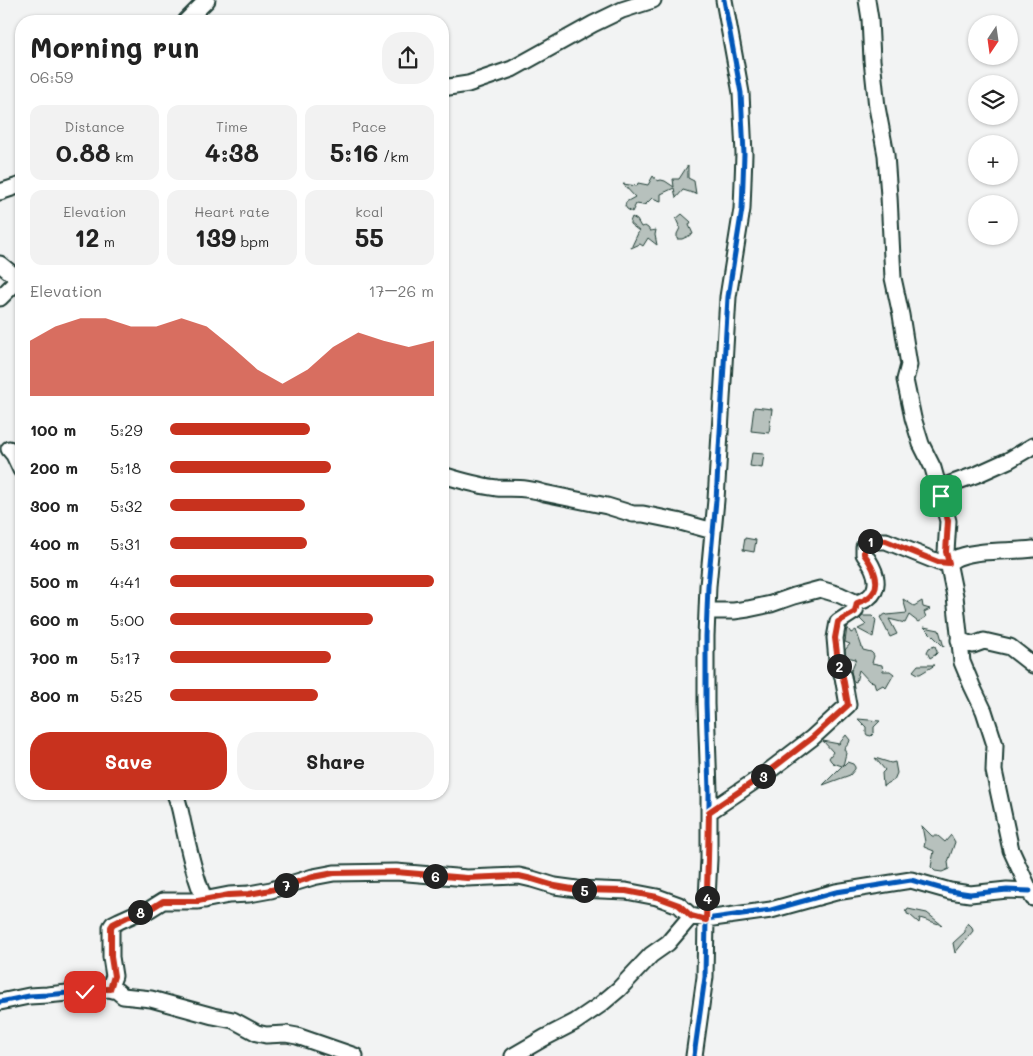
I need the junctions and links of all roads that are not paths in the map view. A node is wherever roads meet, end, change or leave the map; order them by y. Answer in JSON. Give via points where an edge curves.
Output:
{"nodes":[{"id":1,"x":207,"y":0,"type":"edge"},
{"id":2,"x":654,"y":0,"type":"edge"},
{"id":3,"x":724,"y":0,"type":"edge"},
{"id":4,"x":867,"y":0,"type":"edge"},
{"id":5,"x":192,"y":15,"type":"edge"},
{"id":6,"x":449,"y":87,"type":"edge"},
{"id":7,"x":15,"y":187,"type":"edge"},
{"id":8,"x":0,"y":192,"type":"edge"},
{"id":9,"x":0,"y":264,"type":"edge"},
{"id":10,"x":15,"y":276,"type":"edge"},
{"id":11,"x":15,"y":283,"type":"edge"},
{"id":12,"x":0,"y":298,"type":"edge"},
{"id":13,"x":1033,"y":446,"type":"edge"},
{"id":14,"x":449,"y":477,"type":"edge"},
{"id":15,"x":939,"y":488,"type":"junction"},
{"id":16,"x":713,"y":531,"type":"junction"},
{"id":17,"x":1033,"y":549,"type":"edge"},
{"id":18,"x":949,"y":563,"type":"junction"},
{"id":19,"x":857,"y":603,"type":"junction"},
{"id":20,"x":707,"y":610,"type":"junction"},
{"id":21,"x":959,"y":640,"type":"junction"},
{"id":22,"x":1033,"y":664,"type":"edge"},
{"id":23,"x":177,"y":800,"type":"edge"},
{"id":24,"x":709,"y":812,"type":"junction"},
{"id":25,"x":1031,"y":895,"type":"edge"},
{"id":26,"x":205,"y":900,"type":"junction"},
{"id":27,"x":699,"y":918,"type":"junction"},
{"id":28,"x":110,"y":989,"type":"junction"},
{"id":29,"x":0,"y":1002,"type":"edge"},
{"id":30,"x":355,"y":1056,"type":"edge"},
{"id":31,"x":513,"y":1056,"type":"edge"},
{"id":32,"x":694,"y":1056,"type":"edge"}],
"edges":[{"from":1,"to":5,"type":"street"},
{"from":2,"to":6,"type":"street","via":[[593,24],[512,69]]},
{"from":3,"to":16,"type":"street","via":[[740,93],[744,154],[742,209],[728,297]]},
{"from":4,"to":15,"type":"street","via":[[877,107],[886,155],[893,278],[909,365],[906,380],[913,418]]},
{"from":7,"to":8,"type":"street"},
{"from":9,"to":10,"type":"street"},
{"from":11,"to":12,"type":"street"},
{"from":13,"to":15,"type":"street","via":[[978,474]]},
{"from":14,"to":16,"type":"street","via":[[498,488],[537,490]]},
{"from":15,"to":18,"type":"street","via":[[948,521],[946,552]]},
{"from":16,"to":20,"type":"street"},
{"from":17,"to":18,"type":"street","via":[[989,551],[957,557]]},
{"from":18,"to":19,"type":"street","via":[[938,562],[886,541],[871,540],[864,547],[864,554],[876,577],[876,588],[869,598]]},
{"from":18,"to":21,"type":"street"},
{"from":19,"to":20,"type":"street","via":[[820,589],[748,609]]},
{"from":19,"to":24,"type":"street","via":[[855,612],[838,622],[835,638],[848,705],[812,738]]},
{"from":20,"to":24,"type":"street"},
{"from":21,"to":22,"type":"street","via":[[974,645],[984,641],[1010,647]]},
{"from":21,"to":25,"type":"street","via":[[962,662],[995,745],[994,771],[1011,850]]},
{"from":23,"to":26,"type":"street"},
{"from":24,"to":27,"type":"street","via":[[708,859]]},
{"from":25,"to":27,"type":"street","via":[[1007,890],[970,894],[912,880],[836,892],[771,910]]},
{"from":26,"to":27,"type":"street","via":[[271,890],[334,873],[396,872],[467,878],[519,876],[578,890],[626,891],[657,897],[679,905]]},
{"from":26,"to":28,"type":"street","via":[[163,901],[113,924],[114,976]]},
{"from":27,"to":31,"type":"street","via":[[651,954],[600,1006]]},
{"from":27,"to":32,"type":"street","via":[[705,977]]},
{"from":28,"to":29,"type":"street","via":[[29,996]]},
{"from":28,"to":30,"type":"street","via":[[123,996],[151,999],[233,1020],[256,1033],[297,1036]]}]}
